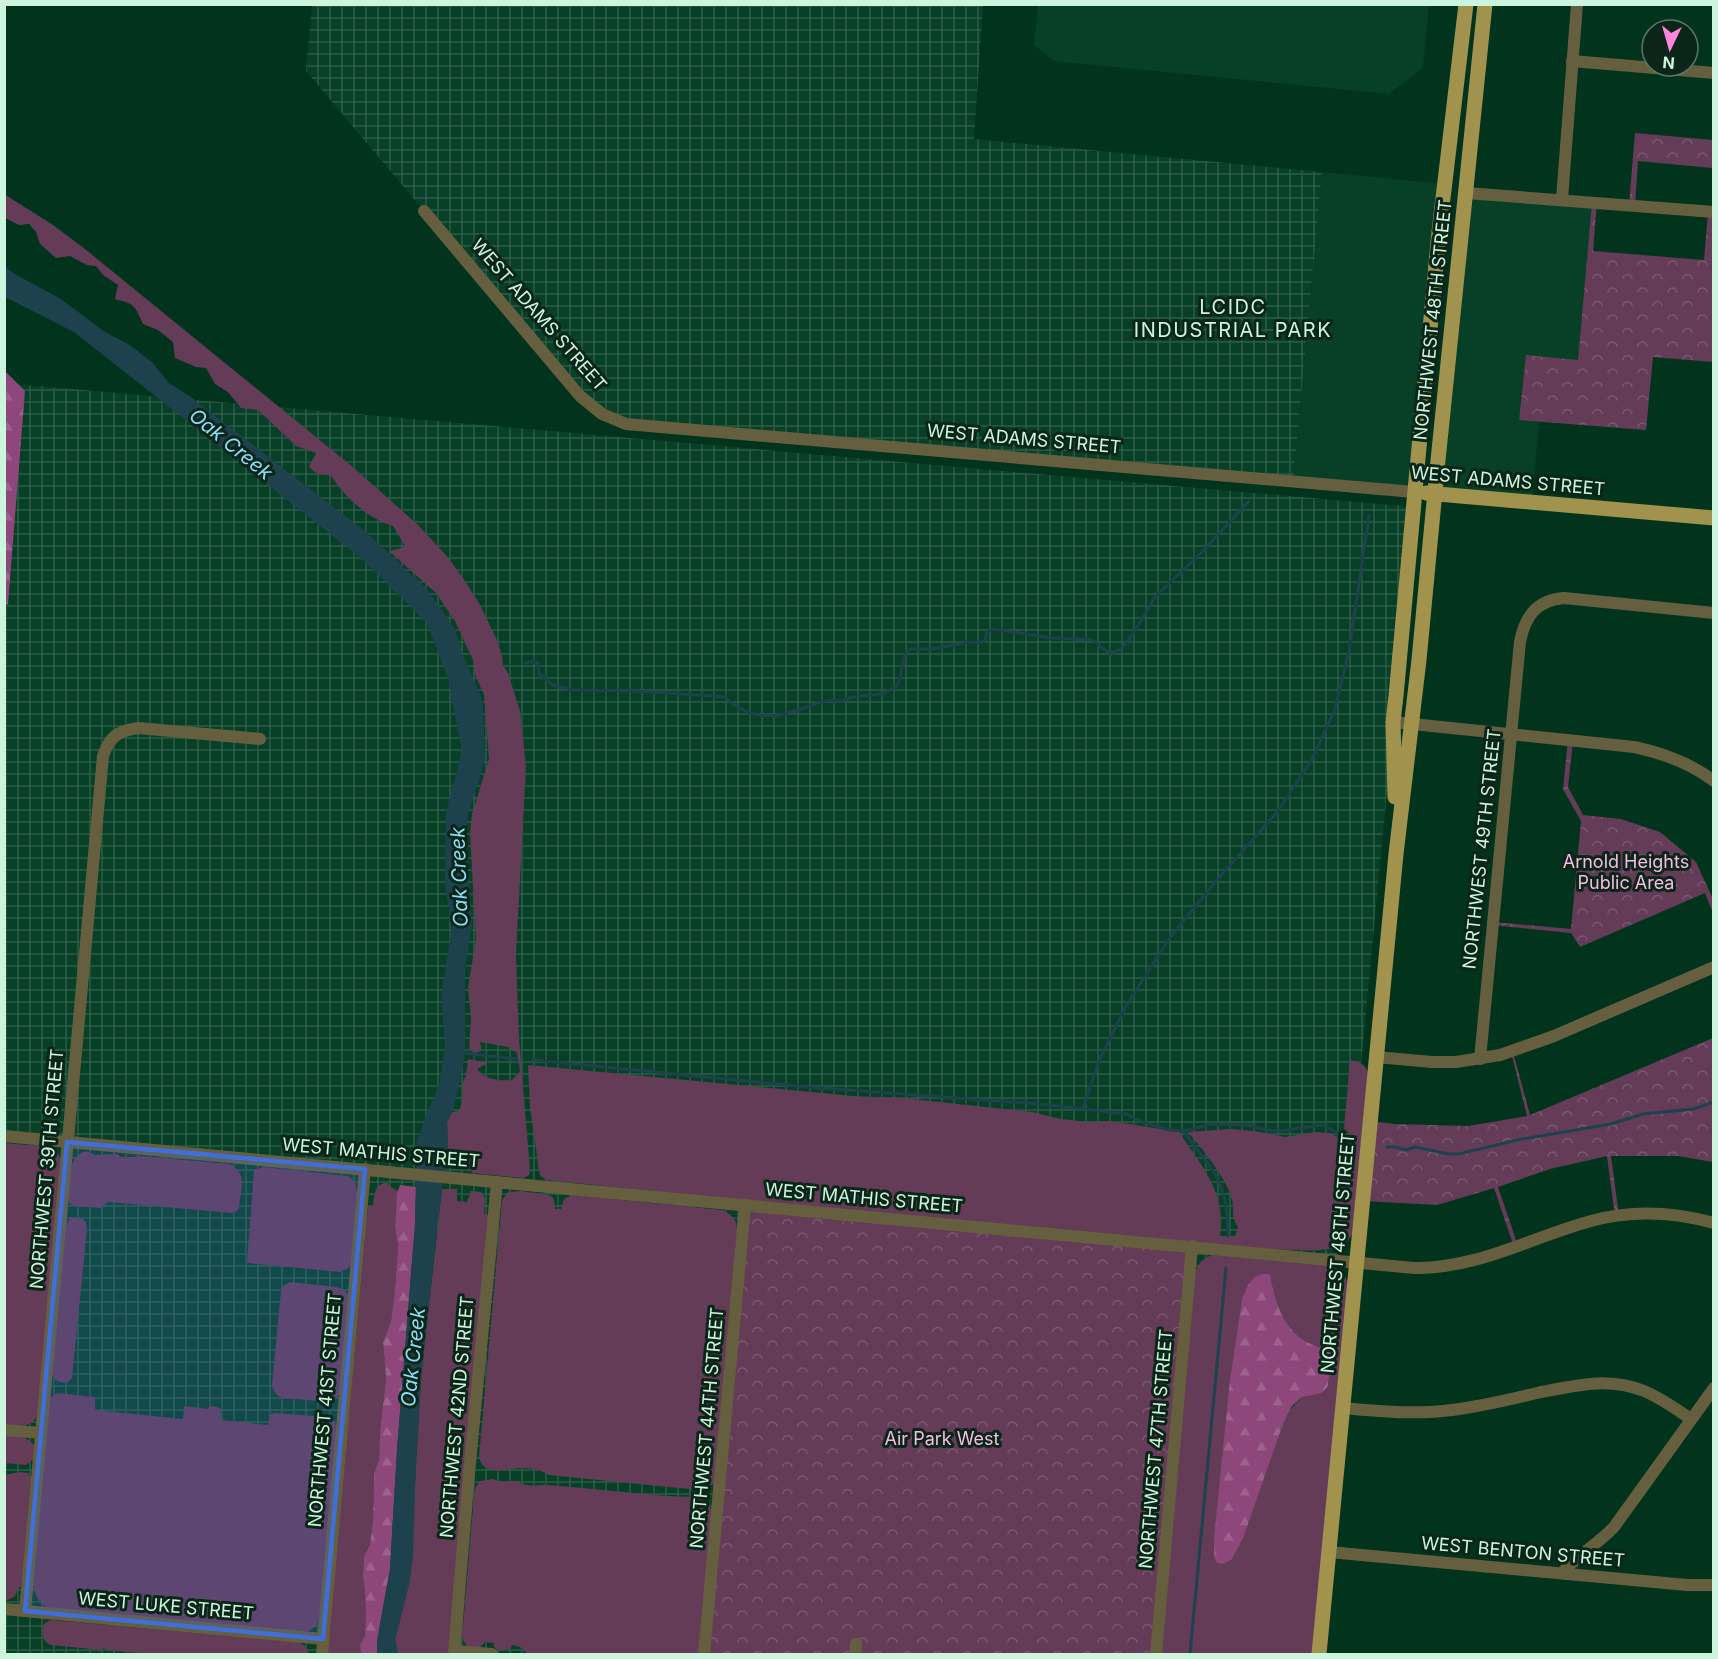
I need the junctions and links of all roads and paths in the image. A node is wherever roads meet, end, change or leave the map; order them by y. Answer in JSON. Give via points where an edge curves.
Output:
{"nodes":[{"id":1,"x":1485,"y":4,"type":"edge"},
{"id":2,"x":1577,"y":4,"type":"edge"},
{"id":3,"x":1465,"y":6,"type":"edge"},
{"id":4,"x":1572,"y":61,"type":"junction"},
{"id":5,"x":1713,"y":73,"type":"edge"},
{"id":6,"x":1466,"y":193,"type":"junction"},
{"id":7,"x":1562,"y":199,"type":"junction"},
{"id":8,"x":424,"y":211,"type":"dead end"},
{"id":9,"x":1713,"y":212,"type":"edge"},
{"id":10,"x":1414,"y":492,"type":"junction"},
{"id":11,"x":1435,"y":494,"type":"junction"},
{"id":12,"x":1713,"y":518,"type":"edge"},
{"id":13,"x":1713,"y":613,"type":"edge"},
{"id":14,"x":1393,"y":722,"type":"junction"},
{"id":15,"x":1412,"y":724,"type":"junction"},
{"id":16,"x":1511,"y":734,"type":"junction"},
{"id":17,"x":260,"y":739,"type":"dead end"},
{"id":18,"x":1713,"y":781,"type":"edge"},
{"id":19,"x":1396,"y":854,"type":"junction"},
{"id":20,"x":1713,"y":967,"type":"edge"},
{"id":21,"x":1376,"y":1057,"type":"junction"},
{"id":22,"x":1480,"y":1059,"type":"junction"},
{"id":23,"x":4,"y":1136,"type":"edge"},
{"id":24,"x":67,"y":1142,"type":"junction"},
{"id":25,"x":365,"y":1169,"type":"junction"},
{"id":26,"x":497,"y":1182,"type":"junction"},
{"id":27,"x":745,"y":1205,"type":"junction"},
{"id":28,"x":1713,"y":1224,"type":"edge"},
{"id":29,"x":1192,"y":1246,"type":"junction"},
{"id":30,"x":1357,"y":1263,"type":"junction"},
{"id":31,"x":1713,"y":1388,"type":"edge"},
{"id":32,"x":1343,"y":1407,"type":"junction"},
{"id":33,"x":1691,"y":1419,"type":"junction"},
{"id":34,"x":4,"y":1430,"type":"edge"},
{"id":35,"x":41,"y":1433,"type":"junction"},
{"id":36,"x":1329,"y":1552,"type":"junction"},
{"id":37,"x":1562,"y":1573,"type":"junction"},
{"id":38,"x":1713,"y":1585,"type":"edge"},
{"id":39,"x":4,"y":1609,"type":"edge"},
{"id":40,"x":25,"y":1611,"type":"junction"},
{"id":41,"x":323,"y":1639,"type":"junction"},
{"id":42,"x":454,"y":1653,"type":"edge"},
{"id":43,"x":322,"y":1654,"type":"edge"},
{"id":44,"x":492,"y":1654,"type":"edge"},
{"id":45,"x":704,"y":1654,"type":"edge"},
{"id":46,"x":1156,"y":1654,"type":"edge"},
{"id":47,"x":1319,"y":1654,"type":"edge"}],
"edges":[{"from":1,"to":6,"type":"main road","name":"NORTHWEST 48TH STREET"},
{"from":2,"to":4,"type":"street"},
{"from":3,"to":6,"type":"main road","via":[[1472,35],[1459,189]]},
{"from":3,"to":10,"type":"main road","name":"NORTHWEST 48TH STREET"},
{"from":4,"to":5,"type":"street"},
{"from":4,"to":7,"type":"street"},
{"from":6,"to":7,"type":"street"},
{"from":6,"to":11,"type":"main road","name":"NORTHWEST 48TH STREET"},
{"from":7,"to":9,"type":"street"},
{"from":8,"to":10,"type":"street","name":"WEST ADAMS STREET","via":[[580,396],[602,414],[626,424]]},
{"from":10,"to":11,"type":"main road","name":"WEST ADAMS STREET"},
{"from":10,"to":14,"type":"main road","name":"NORTHWEST 48TH STREET"},
{"from":11,"to":12,"type":"main road","name":"WEST ADAMS STREET"},
{"from":11,"to":15,"type":"main road","name":"NORTHWEST 48TH STREET"},
{"from":13,"to":16,"type":"street","name":"NORTHWEST 49TH STREET","via":[[1560,598],[1542,604],[1524,626],[1520,642]]},
{"from":14,"to":15,"type":"street"},
{"from":14,"to":19,"type":"main road","name":"NORTHWEST 48TH STREET"},
{"from":15,"to":16,"type":"street"},
{"from":15,"to":19,"type":"main road","name":"NORTHWEST 48TH STREET"},
{"from":16,"to":18,"type":"street","via":[[1652,751],[1689,765]]},
{"from":16,"to":22,"type":"street","name":"NORTHWEST 49TH STREET"},
{"from":17,"to":24,"type":"street","name":"NORTHWEST 39TH STREET","via":[[138,728],[115,735],[107,744]]},
{"from":19,"to":21,"type":"main road","name":"NORTHWEST 48TH STREET"},
{"from":20,"to":22,"type":"street","via":[[1544,1040]]},
{"from":21,"to":22,"type":"street","via":[[1432,1062]]},
{"from":21,"to":30,"type":"main road","name":"NORTHWEST 48TH STREET"},
{"from":23,"to":24,"type":"street","name":"WEST MATHIS STREET"},
{"from":24,"to":25,"type":"street","name":"WEST MATHIS STREET"},
{"from":24,"to":35,"type":"street","name":"NORTHWEST 39TH STREET"},
{"from":25,"to":26,"type":"street","name":"WEST MATHIS STREET"},
{"from":25,"to":41,"type":"street","name":"NORTHWEST 41ST STREET"},
{"from":26,"to":27,"type":"street","name":"WEST MATHIS STREET"},
{"from":26,"to":42,"type":"street","name":"NORTHWEST 42ND STREET"},
{"from":27,"to":29,"type":"street","name":"WEST MATHIS STREET"},
{"from":27,"to":45,"type":"street","name":"NORTHWEST 44TH STREET"},
{"from":28,"to":30,"type":"street","name":"WEST MATHIS STREET","via":[[1658,1214],[1615,1216],[1454,1265],[1414,1268]]},
{"from":29,"to":30,"type":"street","name":"WEST MATHIS STREET"},
{"from":29,"to":46,"type":"street","name":"NORTHWEST 47TH STREET"},
{"from":30,"to":32,"type":"main road","name":"NORTHWEST 48TH STREET"},
{"from":31,"to":33,"type":"street"},
{"from":32,"to":33,"type":"street","via":[[1404,1413],[1451,1411],[1580,1384],[1605,1383],[1644,1391]]},
{"from":32,"to":36,"type":"main road","name":"NORTHWEST 48TH STREET"},
{"from":33,"to":37,"type":"street","via":[[1614,1527]]},
{"from":34,"to":35,"type":"street"},
{"from":35,"to":40,"type":"street","name":"NORTHWEST 39TH STREET"},
{"from":36,"to":37,"type":"street","name":"WEST BENTON STREET"},
{"from":36,"to":47,"type":"main road","name":"NORTHWEST 48TH STREET"},
{"from":37,"to":38,"type":"street","name":"WEST BENTON STREET"},
{"from":39,"to":40,"type":"street","name":"WEST LUKE STREET"},
{"from":40,"to":41,"type":"street","name":"WEST LUKE STREET"},
{"from":41,"to":43,"type":"street","name":"NORTHWEST 41ST STREET"},
{"from":42,"to":44,"type":"street"}]}
